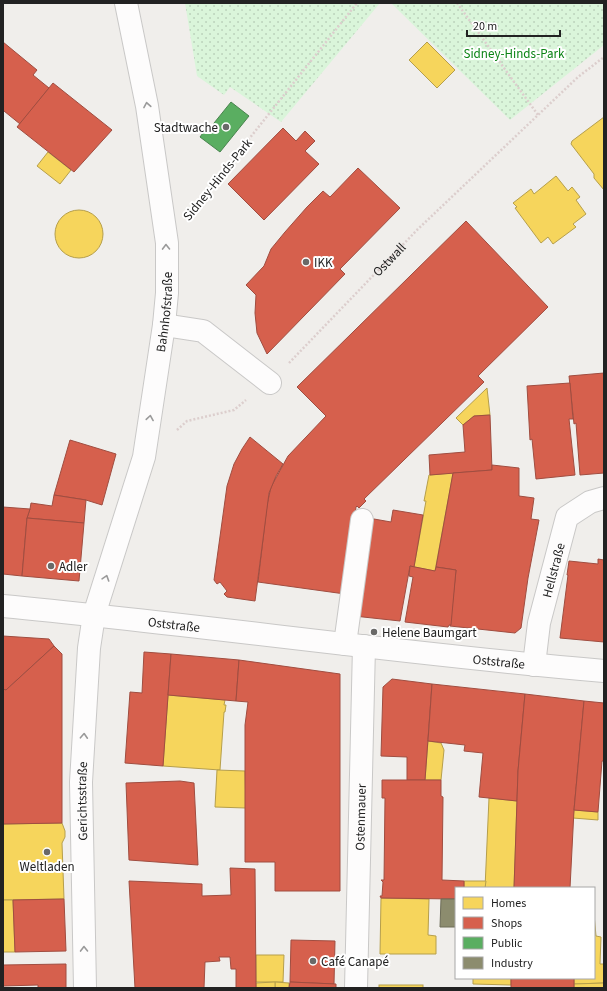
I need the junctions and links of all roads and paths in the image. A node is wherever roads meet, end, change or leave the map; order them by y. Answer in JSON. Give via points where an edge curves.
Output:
{"nodes":[{"id":1,"x":126,"y":3,"type":"edge"},
{"id":2,"x":357,"y":3,"type":"edge"},
{"id":3,"x":457,"y":3,"type":"edge"},
{"id":4,"x":604,"y":57,"type":"edge"},
{"id":5,"x":538,"y":115,"type":"junction"},
{"id":6,"x":167,"y":243,"type":"junction"},
{"id":7,"x":164,"y":325,"type":"junction"},
{"id":8,"x":270,"y":383,"type":"junction"},
{"id":9,"x":176,"y":430,"type":"dead end"},
{"id":10,"x":604,"y":498,"type":"edge"},
{"id":11,"x":362,"y":520,"type":"dead end"},
{"id":12,"x":3,"y":606,"type":"edge"},
{"id":13,"x":94,"y":615,"type":"junction"},
{"id":14,"x":355,"y":645,"type":"junction"},
{"id":15,"x":534,"y":666,"type":"junction"},
{"id":16,"x":604,"y":671,"type":"edge"},
{"id":17,"x":85,"y":988,"type":"edge"},
{"id":18,"x":356,"y":988,"type":"edge"}],
"edges":[{"from":6,"to":1,"type":"street","name":"Bahnhofstraße","one_way":true,"via":[[147,106]]},
{"from":2,"to":6,"type":"path","name":"Sidney-Hinds-Park"},
{"from":3,"to":5,"type":"path"},
{"from":4,"to":5,"type":"path","name":"Ostwall"},
{"from":5,"to":8,"type":"path","name":"Ostwall","via":[[417,230]]},
{"from":7,"to":6,"type":"street","name":"Bahnhofstraße","one_way":true},
{"from":7,"to":8,"type":"street","via":[[203,331]]},
{"from":13,"to":7,"type":"street","name":"Bahnhofstraße","one_way":true,"via":[[144,457]]},
{"from":8,"to":9,"type":"path","name":"Ostwall","via":[[234,410],[187,421]]},
{"from":10,"to":15,"type":"street","name":"Hellstraße","via":[[590,502],[567,517],[539,623]]},
{"from":11,"to":14,"type":"street","via":[[349,615]]},
{"from":12,"to":13,"type":"street","name":"Oststraße"},
{"from":13,"to":14,"type":"street","name":"Oststraße"},
{"from":17,"to":13,"type":"street","name":"Gerichtsstraße","one_way":true,"via":[[81,782],[88,648]]},
{"from":14,"to":15,"type":"street","name":"Oststraße"},
{"from":14,"to":18,"type":"street","name":"Ostenmauer","via":[[363,694]]},
{"from":15,"to":16,"type":"street","name":"Oststraße"}]}
